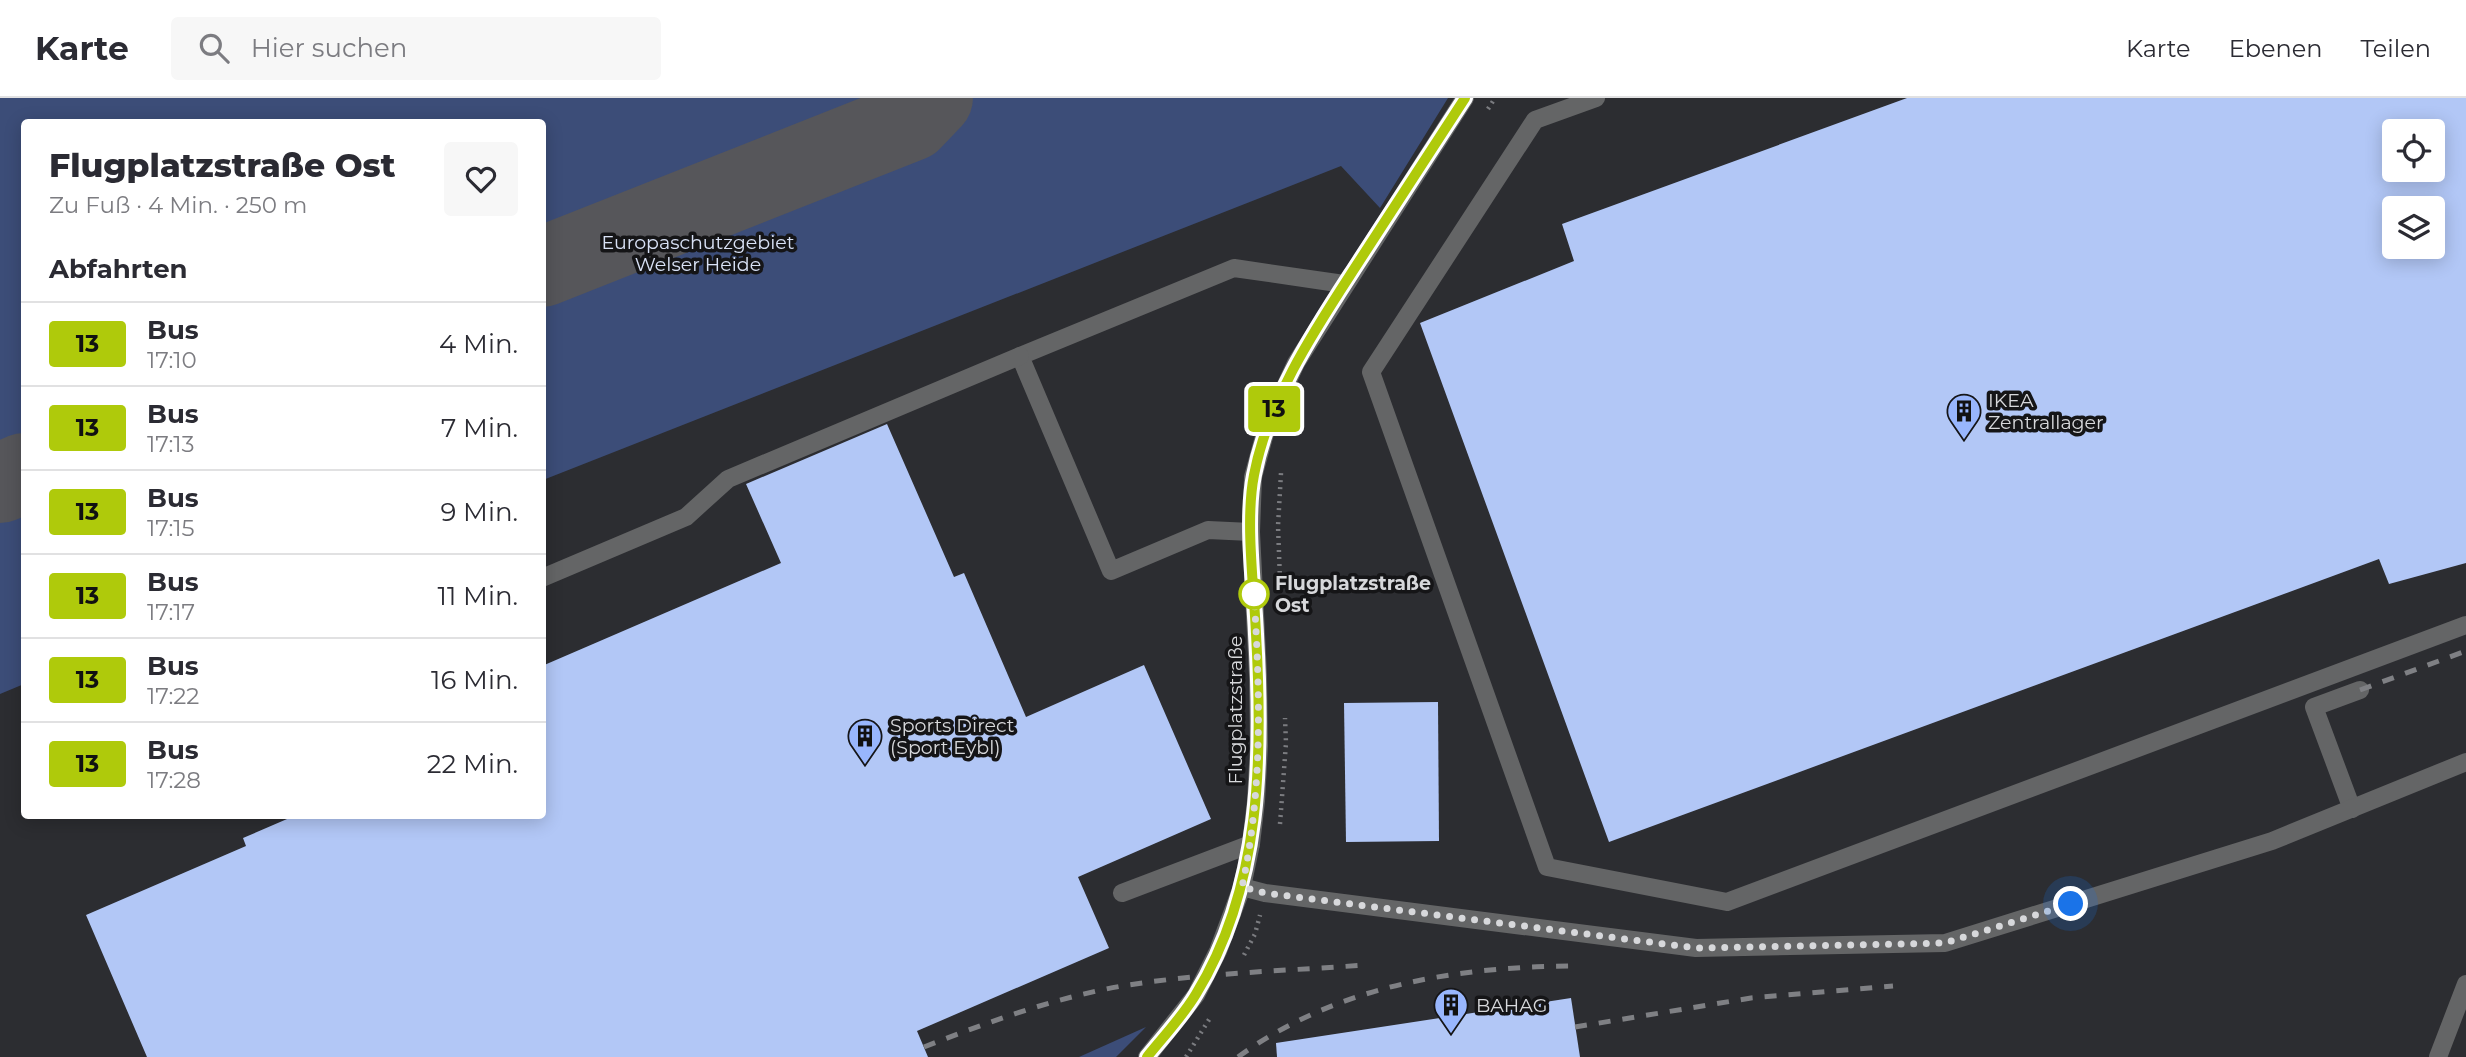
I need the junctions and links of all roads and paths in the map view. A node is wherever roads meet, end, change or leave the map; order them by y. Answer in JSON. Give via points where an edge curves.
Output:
{"nodes":[{"id":1,"x":1465,"y":98,"type":"edge"},
{"id":2,"x":1495,"y":98,"type":"edge"},
{"id":3,"x":1596,"y":98,"type":"edge"},
{"id":4,"x":1488,"y":109,"type":"dead end"},
{"id":5,"x":1345,"y":284,"type":"junction"},
{"id":6,"x":1020,"y":356,"type":"junction"},
{"id":7,"x":1281,"y":468,"type":"dead end"},
{"id":8,"x":1251,"y":532,"type":"junction"},
{"id":9,"x":546,"y":576,"type":"edge"},
{"id":10,"x":1280,"y":589,"type":"dead end"},
{"id":11,"x":2466,"y":625,"type":"edge"},
{"id":12,"x":2360,"y":690,"type":"dead end"},
{"id":13,"x":1285,"y":717,"type":"dead end"},
{"id":14,"x":2466,"y":762,"type":"edge"},
{"id":15,"x":2352,"y":808,"type":"junction"},
{"id":16,"x":1279,"y":826,"type":"dead end"},
{"id":17,"x":1251,"y":844,"type":"junction"},
{"id":18,"x":1242,"y":887,"type":"junction"},
{"id":19,"x":1122,"y":893,"type":"dead end"},
{"id":20,"x":1265,"y":893,"type":"junction"},
{"id":21,"x":1239,"y":965,"type":"dead end"},
{"id":22,"x":2466,"y":984,"type":"edge"},
{"id":23,"x":1216,"y":1010,"type":"dead end"},
{"id":24,"x":1147,"y":1057,"type":"edge"},
{"id":25,"x":1186,"y":1057,"type":"edge"},
{"id":26,"x":2438,"y":1057,"type":"edge"}],
"edges":[{"from":1,"to":5,"type":"street","name":"Flugplatzstraße"},
{"from":2,"to":4,"type":"path"},
{"from":3,"to":11,"type":"street","via":[[1535,120],[1371,372],[1547,867],[1727,902]]},
{"from":5,"to":6,"type":"street","via":[[1234,268]]},
{"from":5,"to":8,"type":"street","name":"Flugplatzstraße","via":[[1296,363],[1267,426],[1254,477]]},
{"from":6,"to":8,"type":"street","via":[[1111,571],[1208,530]]},
{"from":6,"to":9,"type":"street","via":[[728,479],[686,517]]},
{"from":7,"to":10,"type":"path"},
{"from":8,"to":17,"type":"street","name":"Flugplatzstraße","via":[[1259,722]]},
{"from":12,"to":15,"type":"street","via":[[2314,708]]},
{"from":13,"to":16,"type":"path"},
{"from":14,"to":15,"type":"street"},
{"from":15,"to":20,"type":"street","via":[[2272,841],[1945,943],[1696,948]]},
{"from":17,"to":18,"type":"street","name":"Flugplatzstraße"},
{"from":17,"to":19,"type":"street"},
{"from":18,"to":20,"type":"street"},
{"from":18,"to":24,"type":"street","name":"Flugplatzstraße","via":[[1196,995]]},
{"from":20,"to":21,"type":"path","via":[[1255,934]]},
{"from":22,"to":26,"type":"street"},
{"from":23,"to":25,"type":"path"}]}
